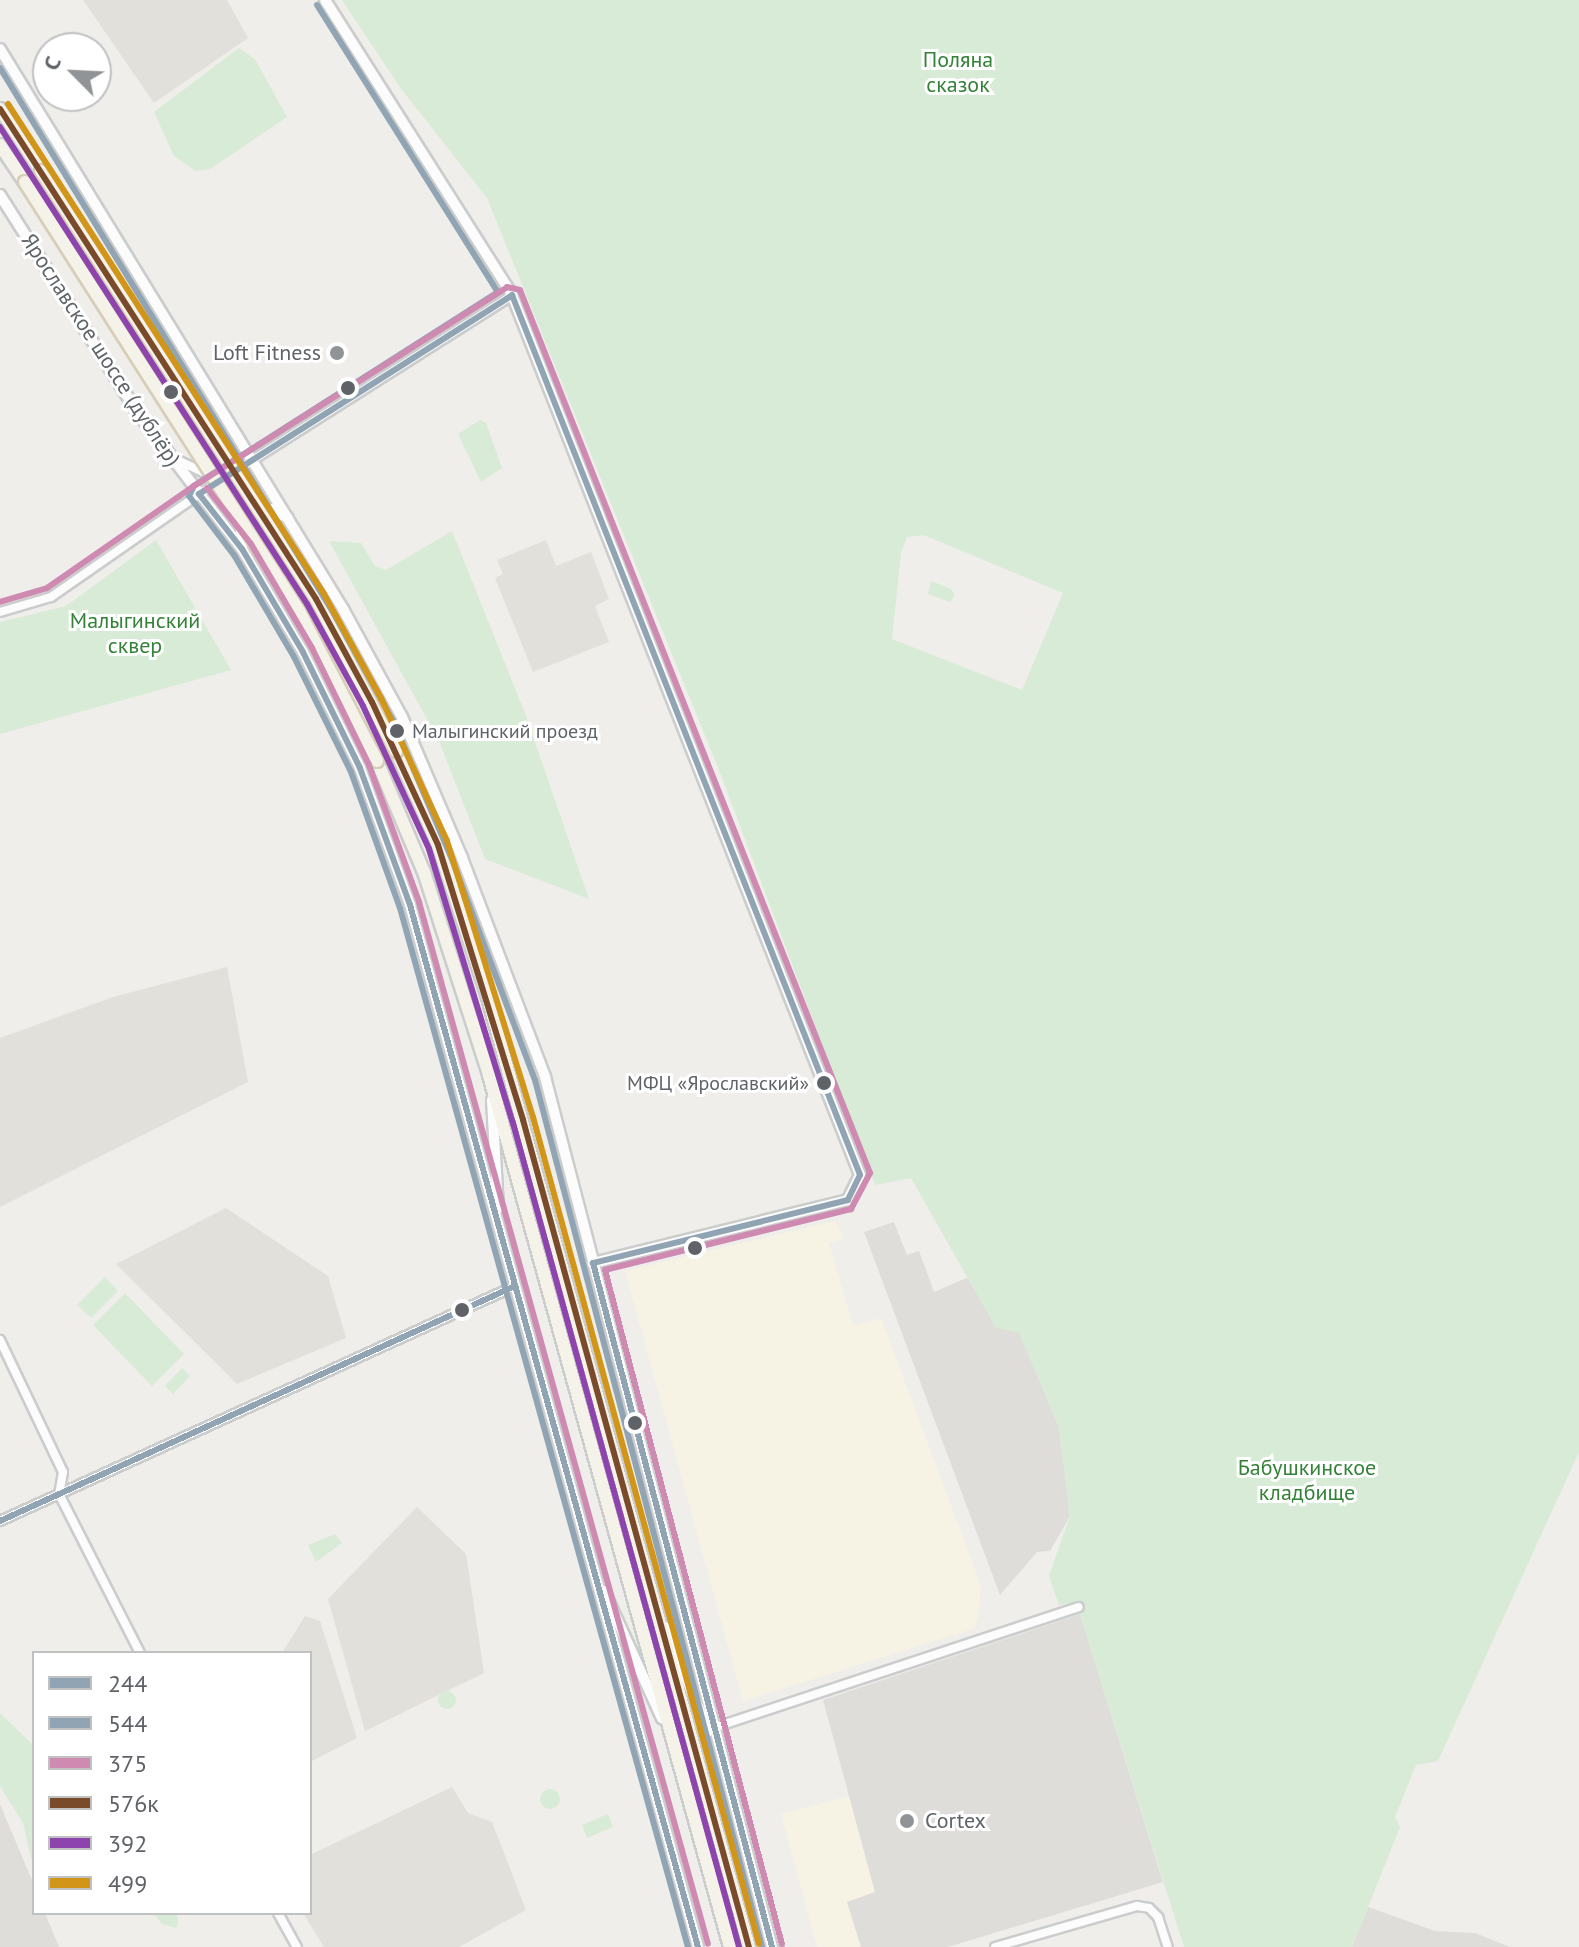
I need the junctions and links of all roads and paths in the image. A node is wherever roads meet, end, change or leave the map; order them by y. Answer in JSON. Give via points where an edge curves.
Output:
{"nodes":[{"id":1,"x":325,"y":0,"type":"edge"},
{"id":2,"x":0,"y":49,"type":"edge"},
{"id":3,"x":0,"y":109,"type":"edge"},
{"id":4,"x":0,"y":145,"type":"edge"},
{"id":5,"x":0,"y":195,"type":"edge"},
{"id":6,"x":512,"y":295,"type":"junction"},
{"id":7,"x":166,"y":454,"type":"junction"},
{"id":8,"x":255,"y":463,"type":"junction"},
{"id":9,"x":243,"y":469,"type":"junction"},
{"id":10,"x":199,"y":494,"type":"junction"},
{"id":11,"x":290,"y":519,"type":"junction"},
{"id":12,"x":242,"y":549,"type":"junction"},
{"id":13,"x":0,"y":612,"type":"edge"},
{"id":14,"x":489,"y":1075,"type":"junction"},
{"id":15,"x":498,"y":1224,"type":"junction"},
{"id":16,"x":593,"y":1263,"type":"junction"},
{"id":17,"x":515,"y":1286,"type":"junction"},
{"id":18,"x":0,"y":1340,"type":"edge"},
{"id":19,"x":59,"y":1494,"type":"junction"},
{"id":20,"x":0,"y":1521,"type":"edge"},
{"id":21,"x":594,"y":1572,"type":"junction"},
{"id":22,"x":656,"y":1607,"type":"junction"},
{"id":23,"x":1078,"y":1607,"type":"dead end"},
{"id":24,"x":139,"y":1651,"type":"edge"},
{"id":25,"x":713,"y":1728,"type":"junction"},
{"id":26,"x":674,"y":1743,"type":"junction"},
{"id":27,"x":721,"y":1758,"type":"junction"},
{"id":28,"x":279,"y":1915,"type":"edge"},
{"id":29,"x":297,"y":1947,"type":"edge"},
{"id":30,"x":698,"y":1947,"type":"edge"},
{"id":31,"x":730,"y":1947,"type":"edge"},
{"id":32,"x":749,"y":1947,"type":"edge"},
{"id":33,"x":772,"y":1947,"type":"edge"},
{"id":34,"x":995,"y":1947,"type":"edge"},
{"id":35,"x":1168,"y":1947,"type":"edge"}],
"edges":[{"from":1,"to":6,"type":"street"},
{"from":2,"to":8,"type":"street"},
{"from":3,"to":22,"type":"main road","bridge":true,"via":[[316,599],[396,751],[438,845],[487,994]]},
{"from":4,"to":14,"type":"main road","bridge":true,"via":[[299,611],[377,761],[429,884]]},
{"from":5,"to":7,"type":"street","name":"Ярославское шоссе (дублёр)"},
{"from":6,"to":8,"type":"street"},
{"from":6,"to":16,"type":"street","via":[[860,1175],[848,1200]]},
{"from":7,"to":9,"type":"street","via":[[203,472]]},
{"from":7,"to":10,"type":"street","name":"Ярославское шоссе (дублёр)"},
{"from":8,"to":9,"type":"street"},
{"from":8,"to":11,"type":"street"},
{"from":9,"to":10,"type":"street"},
{"from":10,"to":12,"type":"street","name":"Ярославское шоссе (дублёр)"},
{"from":10,"to":13,"type":"street","via":[[51,597]]},
{"from":11,"to":12,"type":"street","via":[[271,509],[251,511],[241,530]]},
{"from":11,"to":16,"type":"street","via":[[402,717],[462,858],[545,1077]]},
{"from":12,"to":15,"type":"street","name":"Ярославское шоссе (дублёр)","via":[[303,652],[385,831]]},
{"from":14,"to":15,"type":"street"},
{"from":14,"to":26,"type":"main road"},
{"from":15,"to":17,"type":"street","name":"Ярославское шоссе (дублёр)"},
{"from":16,"to":25,"type":"street"},
{"from":17,"to":19,"type":"street"},
{"from":17,"to":21,"type":"street","name":"Ярославское шоссе (дублёр)"},
{"from":18,"to":19,"type":"street","via":[[63,1472]]},
{"from":19,"to":20,"type":"street"},
{"from":19,"to":24,"type":"street"},
{"from":21,"to":26,"type":"street"},
{"from":21,"to":30,"type":"street","name":"Ярославское шоссе (дублёр)"},
{"from":22,"to":27,"type":"street"},
{"from":22,"to":32,"type":"main road"},
{"from":23,"to":25,"type":"street"},
{"from":25,"to":27,"type":"street"},
{"from":26,"to":31,"type":"main road"},
{"from":27,"to":33,"type":"street"},
{"from":28,"to":29,"type":"street"},
{"from":34,"to":35,"type":"street","via":[[1137,1906],[1158,1917]]}]}
